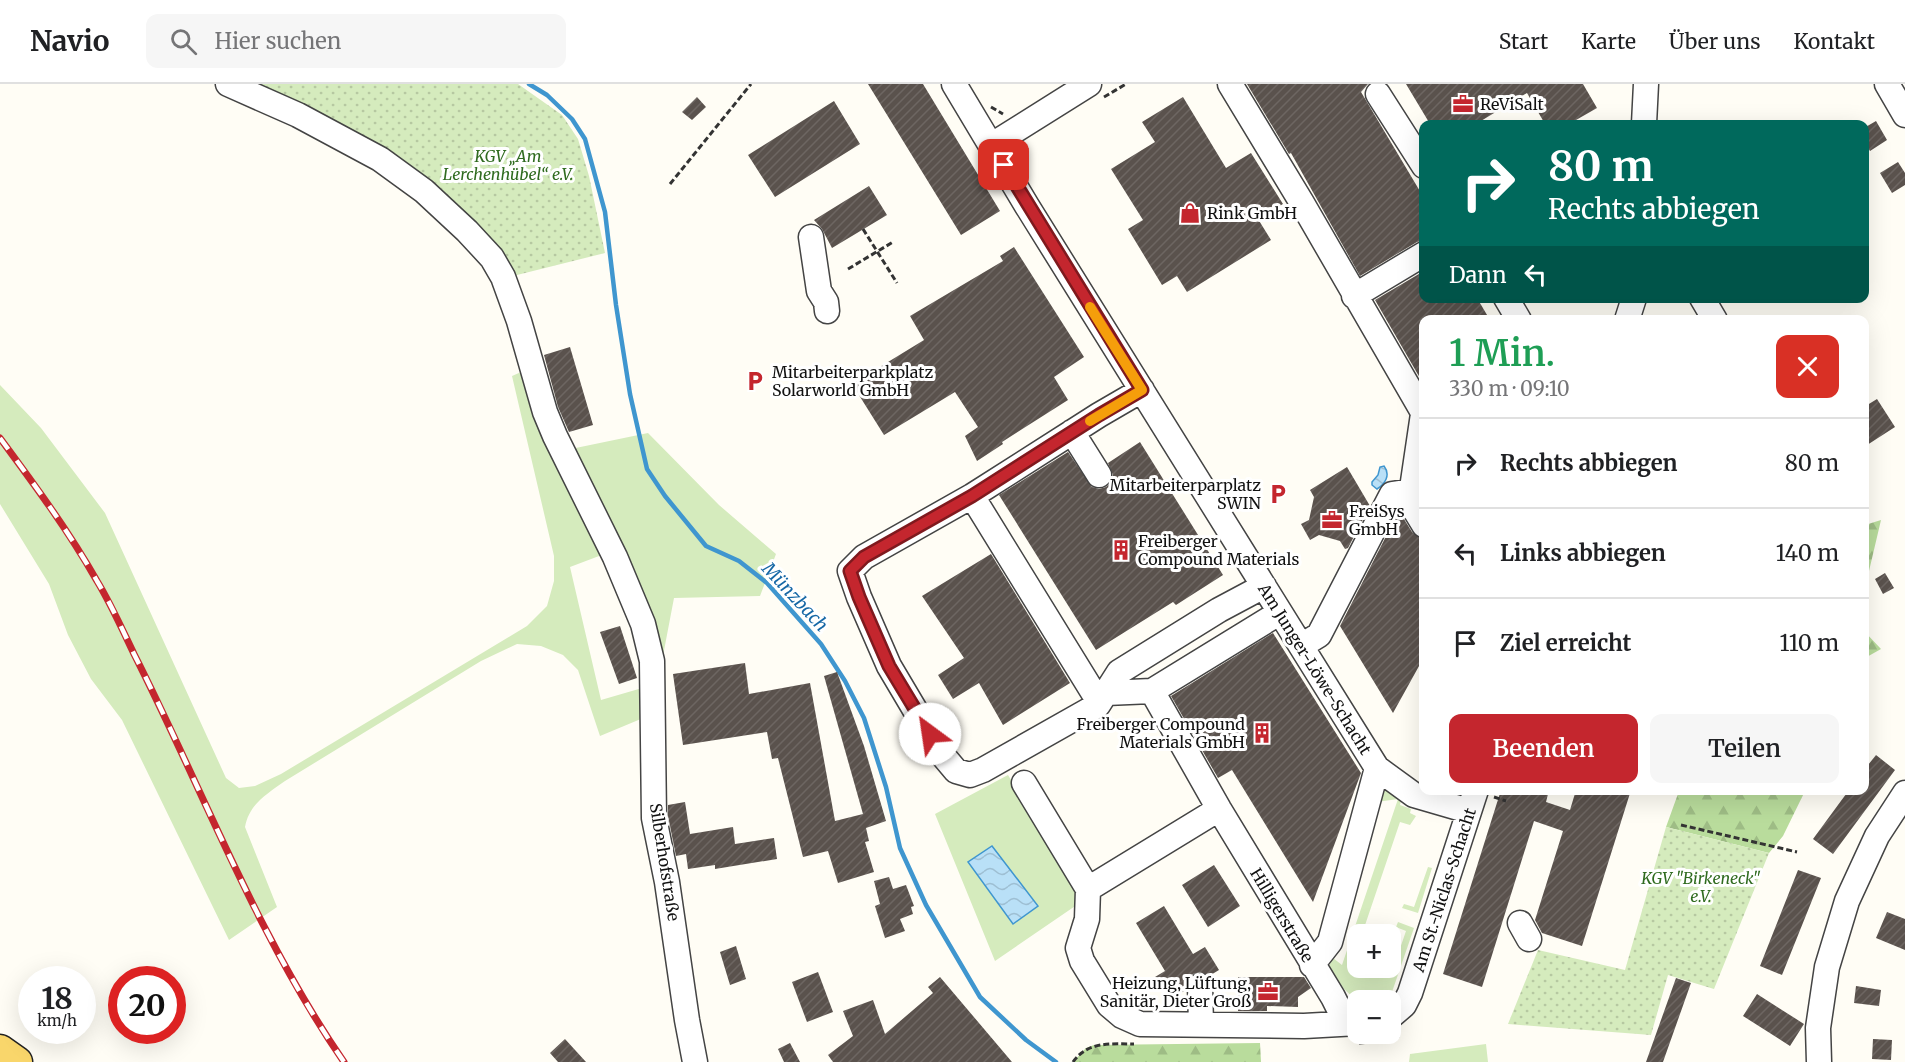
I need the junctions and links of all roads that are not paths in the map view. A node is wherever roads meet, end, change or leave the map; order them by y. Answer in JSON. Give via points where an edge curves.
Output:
{"nodes":[{"id":1,"x":228,"y":84,"type":"edge"},
{"id":2,"x":954,"y":84,"type":"edge"},
{"id":3,"x":1230,"y":84,"type":"edge"},
{"id":4,"x":1646,"y":84,"type":"edge"},
{"id":5,"x":1887,"y":84,"type":"edge"},
{"id":6,"x":1095,"y":92,"type":"edge"},
{"id":7,"x":1378,"y":94,"type":"dead end"},
{"id":8,"x":1905,"y":115,"type":"edge"},
{"id":9,"x":1644,"y":120,"type":"edge"},
{"id":10,"x":992,"y":145,"type":"junction"},
{"id":11,"x":1419,"y":158,"type":"edge"},
{"id":12,"x":811,"y":237,"type":"dead end"},
{"id":13,"x":1419,"y":257,"type":"edge"},
{"id":14,"x":1354,"y":296,"type":"junction"},
{"id":15,"x":827,"y":311,"type":"dead end"},
{"id":16,"x":1142,"y":390,"type":"junction"},
{"id":17,"x":1419,"y":407,"type":"edge"},
{"id":18,"x":1072,"y":432,"type":"junction"},
{"id":19,"x":1419,"y":442,"type":"edge"},
{"id":20,"x":1099,"y":475,"type":"dead end"},
{"id":21,"x":1412,"y":492,"type":"junction"},
{"id":22,"x":972,"y":496,"type":"junction"},
{"id":23,"x":1419,"y":517,"type":"edge"},
{"id":24,"x":1264,"y":586,"type":"junction"},
{"id":25,"x":1280,"y":613,"type":"junction"},
{"id":26,"x":1300,"y":646,"type":"junction"},
{"id":27,"x":1152,"y":691,"type":"junction"},
{"id":28,"x":1103,"y":698,"type":"junction"},
{"id":29,"x":1377,"y":768,"type":"junction"},
{"id":30,"x":1024,"y":783,"type":"dead end"},
{"id":31,"x":1905,"y":793,"type":"edge"},
{"id":32,"x":1473,"y":801,"type":"edge"},
{"id":33,"x":1219,"y":809,"type":"junction"},
{"id":34,"x":1088,"y":889,"type":"junction"},
{"id":35,"x":1312,"y":965,"type":"junction"},
{"id":36,"x":1200,"y":986,"type":"dead end"},
{"id":37,"x":1401,"y":1008,"type":"edge"},
{"id":38,"x":1347,"y":1019,"type":"edge"},
{"id":39,"x":1347,"y":1023,"type":"edge"},
{"id":40,"x":1201,"y":1024,"type":"junction"},
{"id":41,"x":0,"y":1050,"type":"edge"},
{"id":42,"x":17,"y":1062,"type":"edge"},
{"id":43,"x":695,"y":1062,"type":"edge"},
{"id":44,"x":1819,"y":1062,"type":"edge"}],
"edges":[{"from":1,"to":43,"type":"street","name":"Silberhofstraße","via":[[298,115],[380,159],[424,191],[492,258],[509,292],[545,412],[615,557],[643,624],[652,661],[654,818]]},
{"from":2,"to":10,"type":"street","name":"Am Junger-Löwe-Schacht"},
{"from":3,"to":14,"type":"street","via":[[1325,258]]},
{"from":4,"to":9,"type":"street"},
{"from":5,"to":8,"type":"street"},
{"from":6,"to":10,"type":"street"},
{"from":7,"to":11,"type":"street"},
{"from":10,"to":16,"type":"street","name":"Am Junger-Löwe-Schacht"},
{"from":12,"to":15,"type":"street","via":[[819,291]]},
{"from":13,"to":14,"type":"street"},
{"from":14,"to":17,"type":"street"},
{"from":16,"to":18,"type":"street"},
{"from":16,"to":24,"type":"street","name":"Am Junger-Löwe-Schacht"},
{"from":18,"to":20,"type":"street"},
{"from":18,"to":22,"type":"street"},
{"from":19,"to":21,"type":"street"},
{"from":21,"to":23,"type":"street","via":[[1410,502]]},
{"from":21,"to":26,"type":"street","via":[[1392,494],[1319,635]]},
{"from":22,"to":28,"type":"street"},
{"from":22,"to":28,"type":"street","via":[[864,557],[850,571],[889,666],[940,752],[956,771],[970,775],[1078,717]]},
{"from":24,"to":25,"type":"street","name":"Am Junger-Löwe-Schacht"},
{"from":24,"to":28,"type":"street","via":[[1119,672]]},
{"from":25,"to":26,"type":"street","name":"Am Junger-Löwe-Schacht"},
{"from":25,"to":27,"type":"street"},
{"from":26,"to":29,"type":"street","name":"Am Junger-Löwe-Schacht"},
{"from":27,"to":28,"type":"street"},
{"from":27,"to":33,"type":"street","name":"Hilligerstraße"},
{"from":29,"to":32,"type":"street","name":"Am Junger-Löwe-Schacht","via":[[1414,795]]},
{"from":29,"to":35,"type":"street","via":[[1330,942]]},
{"from":30,"to":34,"type":"street"},
{"from":31,"to":44,"type":"street","via":[[1877,836],[1846,901],[1827,967],[1818,1028]]},
{"from":32,"to":37,"type":"street","name":"Am St.-Niclas-Schacht","via":[[1410,993]]},
{"from":33,"to":34,"type":"street"},
{"from":33,"to":35,"type":"street","name":"Hilligerstraße"},
{"from":34,"to":40,"type":"street","via":[[1087,920],[1078,948],[1088,974],[1109,1005],[1140,1024]]},
{"from":35,"to":38,"type":"street","name":"Hilligerstraße"},
{"from":36,"to":40,"type":"street"},
{"from":39,"to":40,"type":"street"},
{"from":41,"to":42,"type":"main road"}]}
